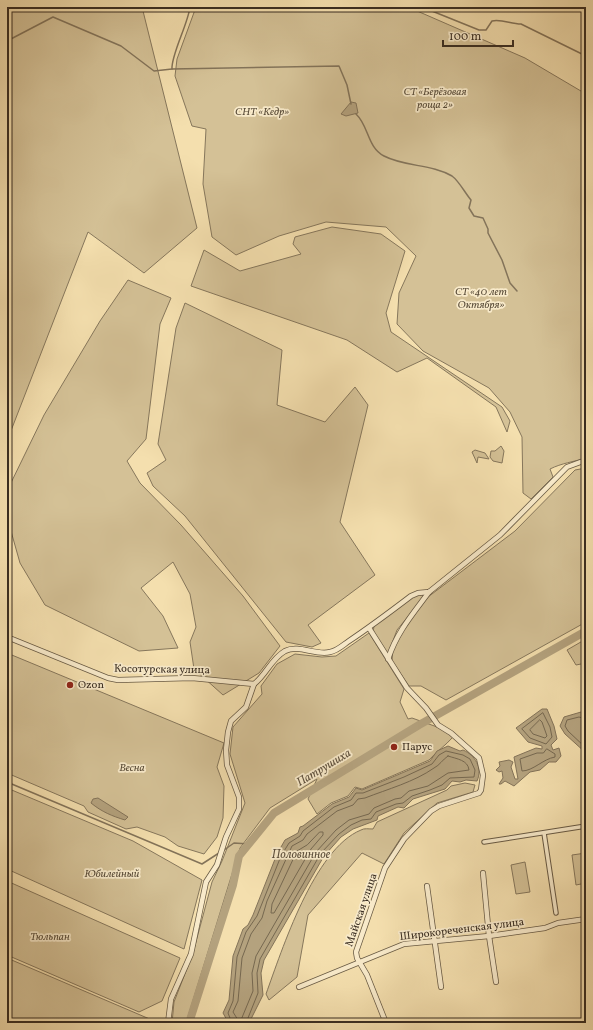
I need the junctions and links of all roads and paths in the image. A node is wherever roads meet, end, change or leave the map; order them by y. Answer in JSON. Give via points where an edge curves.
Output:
{"nodes":[{"id":1,"x":579,"y":7,"type":"edge"},
{"id":2,"x":586,"y":10,"type":"edge"},
{"id":3,"x":586,"y":460,"type":"edge"},
{"id":4,"x":429,"y":592,"type":"junction"},
{"id":5,"x":369,"y":628,"type":"junction"},
{"id":6,"x":7,"y":637,"type":"edge"},
{"id":7,"x":388,"y":659,"type":"junction"},
{"id":8,"x":254,"y":684,"type":"junction"},
{"id":9,"x":586,"y":826,"type":"edge"},
{"id":10,"x":544,"y":833,"type":"junction"},
{"id":11,"x":484,"y":842,"type":"dead end"},
{"id":12,"x":483,"y":873,"type":"dead end"},
{"id":13,"x":427,"y":886,"type":"dead end"},
{"id":14,"x":556,"y":913,"type":"dead end"},
{"id":15,"x":586,"y":919,"type":"edge"},
{"id":16,"x":488,"y":936,"type":"junction"},
{"id":17,"x":434,"y":940,"type":"junction"},
{"id":18,"x":359,"y":962,"type":"junction"},
{"id":19,"x":496,"y":982,"type":"dead end"},
{"id":20,"x":299,"y":987,"type":"dead end"},
{"id":21,"x":441,"y":987,"type":"dead end"},
{"id":22,"x":168,"y":1023,"type":"edge"},
{"id":23,"x":386,"y":1023,"type":"edge"}],
"edges":[{"from":1,"to":2,"type":"street"},
{"from":3,"to":4,"type":"street","via":[[567,467],[500,535]]},
{"from":4,"to":5,"type":"street","via":[[411,596]]},
{"from":4,"to":7,"type":"street","via":[[400,630]]},
{"from":5,"to":7,"type":"street"},
{"from":5,"to":8,"type":"street","via":[[333,652],[321,654],[297,649],[286,651],[272,662],[262,678]]},
{"from":6,"to":8,"type":"street","name":"Косотурская улица","via":[[118,680],[192,678]]},
{"from":7,"to":18,"type":"street","name":"Майская улица","via":[[407,688],[436,722],[479,758],[483,775],[479,793],[431,811],[404,840],[385,868],[356,952]]},
{"from":8,"to":22,"type":"street","via":[[246,706],[230,721],[228,732],[227,764],[239,797],[239,809],[217,865],[206,882],[191,954],[171,999]]},
{"from":9,"to":10,"type":"street"},
{"from":10,"to":11,"type":"street"},
{"from":10,"to":14,"type":"street"},
{"from":12,"to":16,"type":"street"},
{"from":13,"to":17,"type":"street"},
{"from":15,"to":16,"type":"street","name":"Широкореченская улица"},
{"from":16,"to":17,"type":"street","name":"Широкореченская улица"},
{"from":16,"to":19,"type":"street"},
{"from":17,"to":18,"type":"street","name":"Широкореченская улица","via":[[404,944]]},
{"from":17,"to":21,"type":"street"},
{"from":18,"to":20,"type":"street","name":"Широкореченская улица"},
{"from":18,"to":23,"type":"street","name":"Майская улица","via":[[367,975]]}]}
